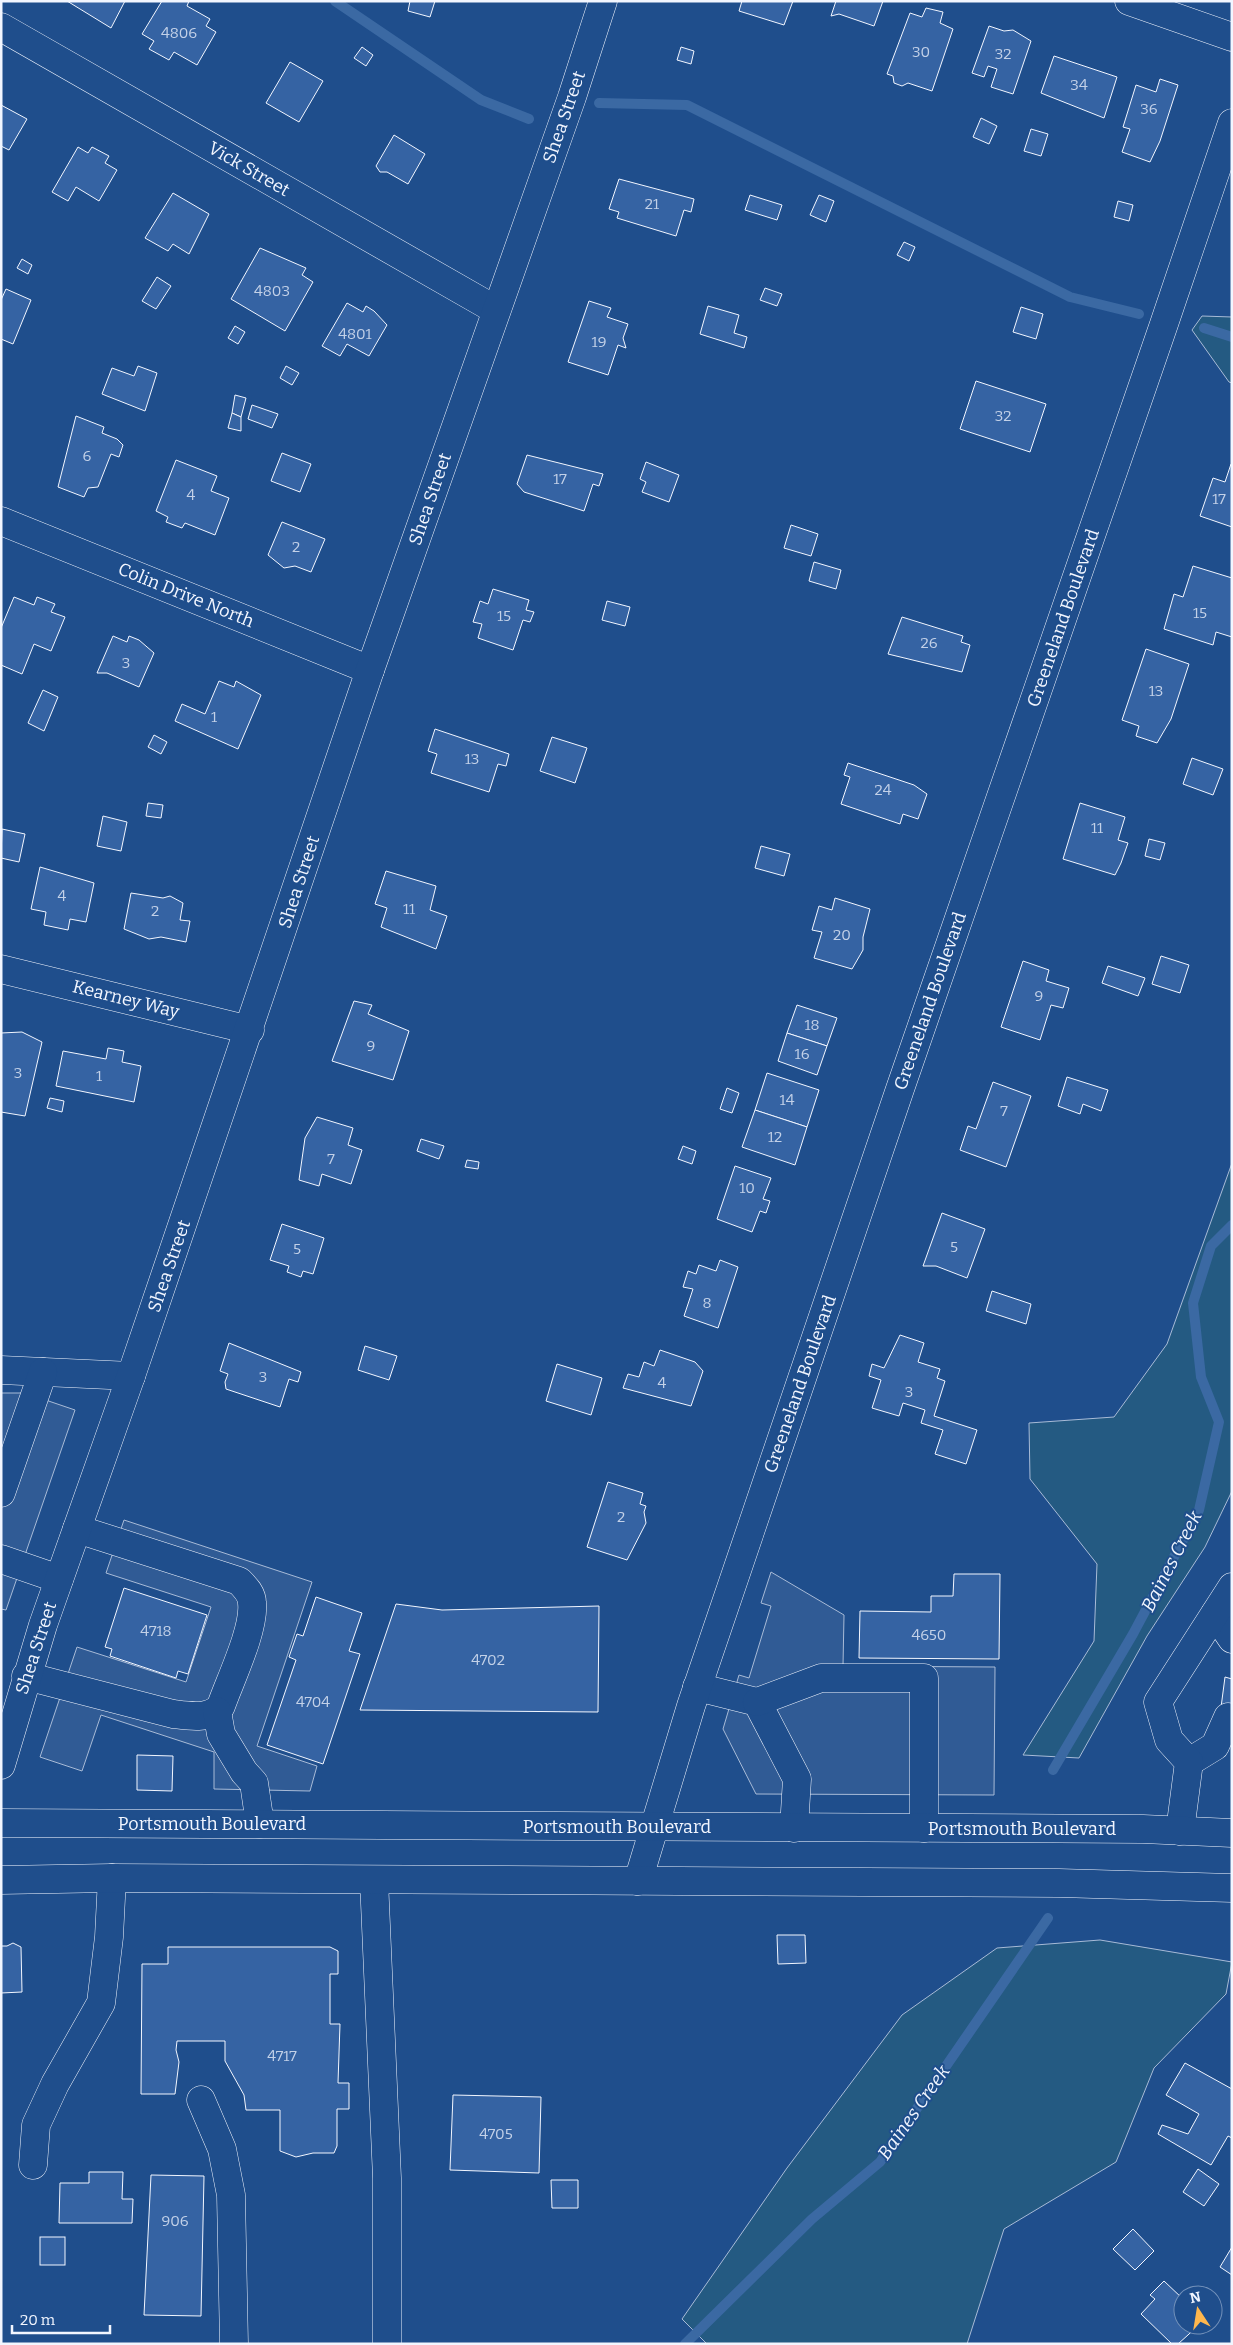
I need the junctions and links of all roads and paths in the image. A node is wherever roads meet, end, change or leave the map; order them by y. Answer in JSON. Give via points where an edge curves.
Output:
{"nodes":[{"id":1,"x":603,"y":1,"type":"edge"},
{"id":2,"x":1129,"y":1,"type":"edge"},
{"id":3,"x":1,"y":27,"type":"edge"},
{"id":4,"x":1232,"y":37,"type":"edge"},
{"id":5,"x":1232,"y":123,"type":"edge"},
{"id":6,"x":496,"y":310,"type":"junction"},
{"id":7,"x":1,"y":521,"type":"edge"},
{"id":8,"x":370,"y":670,"type":"junction"},
{"id":9,"x":1,"y":969,"type":"edge"},
{"id":10,"x":250,"y":1030,"type":"junction"},
{"id":11,"x":1,"y":1370,"type":"edge"},
{"id":12,"x":43,"y":1372,"type":"junction"},
{"id":13,"x":131,"y":1376,"type":"junction"},
{"id":14,"x":11,"y":1438,"type":"edge"},
{"id":15,"x":1,"y":1493,"type":"edge"},
{"id":16,"x":77,"y":1528,"type":"junction"},
{"id":17,"x":1,"y":1559,"type":"edge"},
{"id":18,"x":59,"y":1579,"type":"junction"},
{"id":19,"x":1232,"y":1587,"type":"edge"},
{"id":20,"x":1215,"y":1614,"type":"junction"},
{"id":21,"x":1232,"y":1639,"type":"edge"},
{"id":22,"x":26,"y":1676,"type":"junction"},
{"id":23,"x":697,"y":1687,"type":"junction"},
{"id":24,"x":757,"y":1702,"type":"junction"},
{"id":25,"x":217,"y":1711,"type":"junction"},
{"id":26,"x":1228,"y":1717,"type":"dead end"},
{"id":27,"x":1190,"y":1762,"type":"junction"},
{"id":28,"x":1,"y":1765,"type":"edge"},
{"id":29,"x":1,"y":1823,"type":"edge"},
{"id":30,"x":260,"y":1824,"type":"junction"},
{"id":31,"x":654,"y":1827,"type":"junction"},
{"id":32,"x":794,"y":1828,"type":"junction"},
{"id":33,"x":924,"y":1828,"type":"junction"},
{"id":34,"x":1180,"y":1831,"type":"junction"},
{"id":35,"x":1232,"y":1833,"type":"edge"},
{"id":36,"x":112,"y":1878,"type":"junction"},
{"id":37,"x":1,"y":1880,"type":"edge"},
{"id":38,"x":374,"y":1880,"type":"junction"},
{"id":39,"x":638,"y":1881,"type":"junction"},
{"id":40,"x":1232,"y":1888,"type":"edge"},
{"id":41,"x":201,"y":2100,"type":"dead end"},
{"id":42,"x":33,"y":2165,"type":"dead end"},
{"id":43,"x":234,"y":2344,"type":"edge"},
{"id":44,"x":387,"y":2344,"type":"edge"}],
"edges":[{"from":1,"to":6,"type":"street","name":"Shea Street"},
{"from":2,"to":4,"type":"street"},
{"from":3,"to":6,"type":"street","name":"Vick Street"},
{"from":5,"to":23,"type":"street","name":"Greeneland Boulevard"},
{"from":6,"to":8,"type":"street","name":"Shea Street"},
{"from":7,"to":8,"type":"street","name":"Colin Drive North"},
{"from":8,"to":10,"type":"street","name":"Shea Street"},
{"from":9,"to":10,"type":"street","name":"Kearney Way"},
{"from":10,"to":13,"type":"street","name":"Shea Street"},
{"from":11,"to":12,"type":"street"},
{"from":12,"to":13,"type":"street"},
{"from":12,"to":14,"type":"street"},
{"from":13,"to":16,"type":"street","name":"Shea Street"},
{"from":14,"to":15,"type":"street"},
{"from":16,"to":18,"type":"street","name":"Shea Street"},
{"from":16,"to":25,"type":"street","via":[[239,1581],[248,1589],[252,1619]]},
{"from":17,"to":18,"type":"street"},
{"from":18,"to":22,"type":"street","name":"Shea Street"},
{"from":19,"to":20,"type":"street"},
{"from":20,"to":21,"type":"street"},
{"from":20,"to":27,"type":"street","via":[[1158,1702],[1169,1740]]},
{"from":22,"to":25,"type":"street","via":[[173,1714],[194,1717]]},
{"from":22,"to":28,"type":"street","name":"Shea Street"},
{"from":23,"to":24,"type":"street"},
{"from":23,"to":31,"type":"street","name":"Greeneland Boulevard"},
{"from":24,"to":32,"type":"street","via":[[797,1778]]},
{"from":24,"to":33,"type":"street","via":[[821,1678],[924,1678]]},
{"from":25,"to":30,"type":"street","via":[[221,1734],[254,1784]]},
{"from":26,"to":27,"type":"street","via":[[1215,1746]]},
{"from":27,"to":34,"type":"street"},
{"from":29,"to":30,"type":"street","name":"Portsmouth Boulevard"},
{"from":30,"to":31,"type":"street","name":"Portsmouth Boulevard"},
{"from":31,"to":32,"type":"street","name":"Portsmouth Boulevard"},
{"from":31,"to":39,"type":"street","name":"Greeneland Boulevard"},
{"from":32,"to":33,"type":"street","name":"Portsmouth Boulevard"},
{"from":33,"to":34,"type":"street","name":"Portsmouth Boulevard"},
{"from":34,"to":35,"type":"street","name":"Portsmouth Boulevard"},
{"from":36,"to":37,"type":"street"},
{"from":36,"to":38,"type":"street"},
{"from":36,"to":42,"type":"street","via":[[101,2003],[55,2084],[36,2125]]},
{"from":38,"to":39,"type":"street"},
{"from":38,"to":44,"type":"street","via":[[388,2178]]},
{"from":39,"to":40,"type":"street","via":[[1049,1883]]},
{"from":41,"to":43,"type":"street","via":[[222,2149],[231,2195]]}]}
